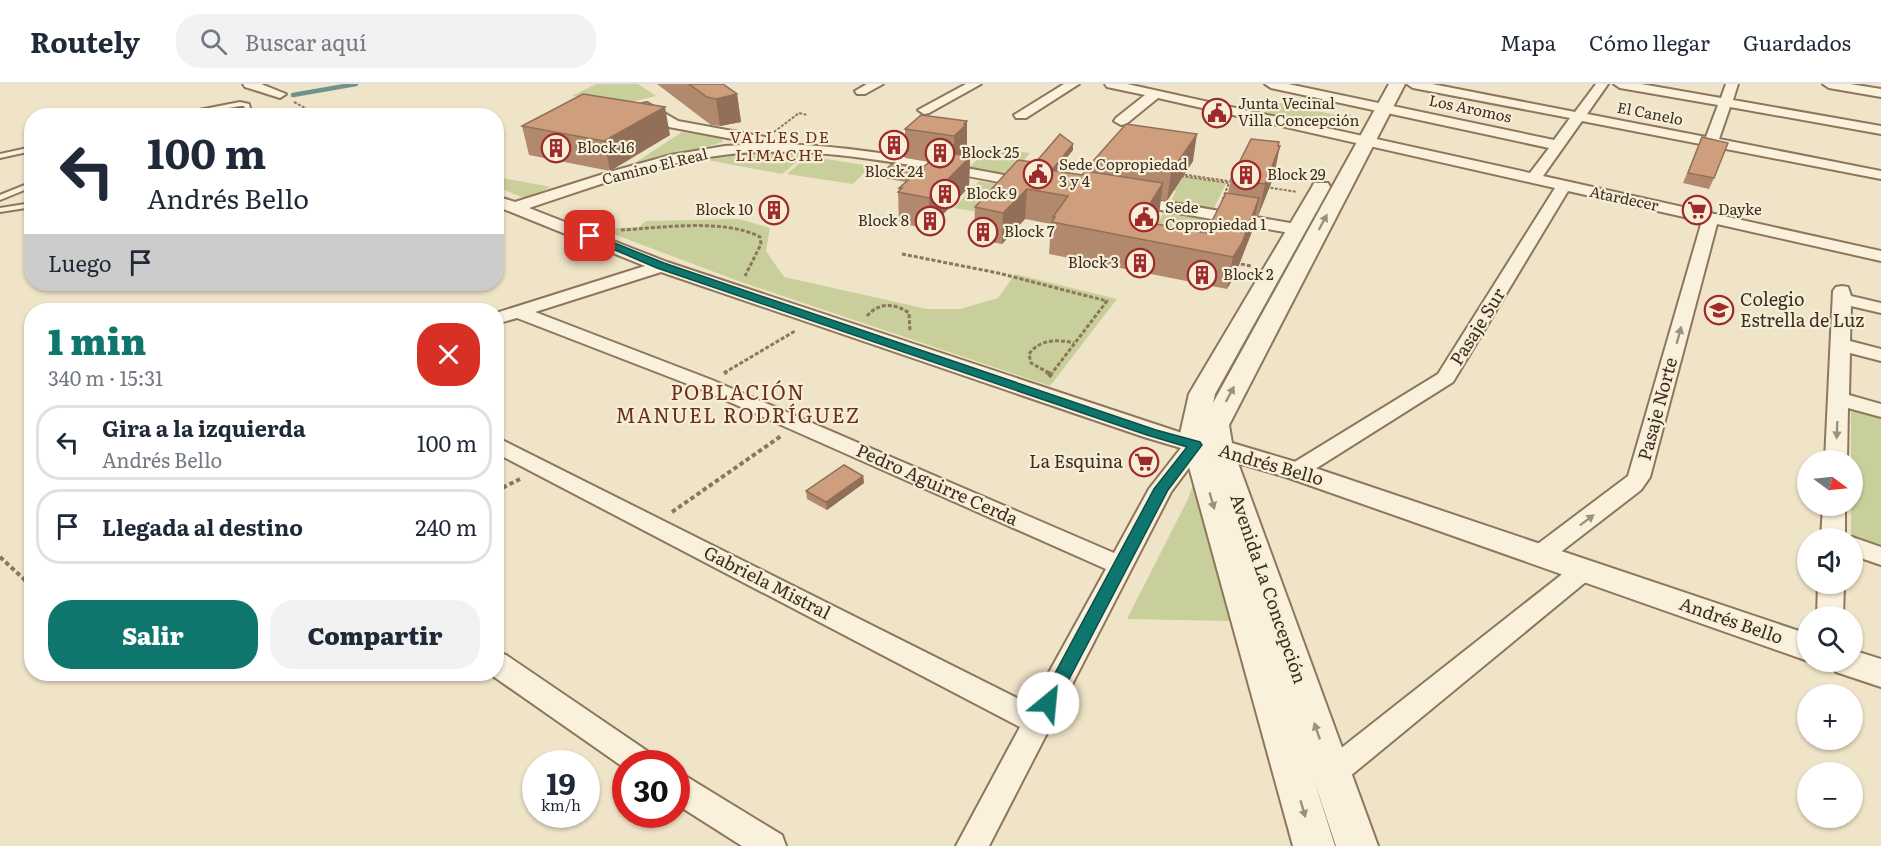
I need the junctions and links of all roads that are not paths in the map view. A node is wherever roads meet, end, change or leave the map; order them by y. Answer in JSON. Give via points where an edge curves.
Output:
{"nodes":[{"id":1,"x":249,"y":84,"type":"edge"},
{"id":2,"x":877,"y":84,"type":"edge"},
{"id":3,"x":975,"y":84,"type":"edge"},
{"id":4,"x":1073,"y":84,"type":"edge"},
{"id":5,"x":1111,"y":84,"type":"edge"},
{"id":6,"x":1271,"y":84,"type":"edge"},
{"id":7,"x":1397,"y":84,"type":"edge"},
{"id":8,"x":1413,"y":84,"type":"edge"},
{"id":9,"x":1602,"y":84,"type":"edge"},
{"id":10,"x":1620,"y":84,"type":"edge"},
{"id":11,"x":1732,"y":84,"type":"edge"},
{"id":12,"x":1829,"y":84,"type":"edge"},
{"id":13,"x":1848,"y":86,"type":"edge"},
{"id":14,"x":861,"y":91,"type":"dead end"},
{"id":15,"x":1881,"y":93,"type":"edge"},
{"id":16,"x":280,"y":94,"type":"road end"},
{"id":17,"x":1155,"y":94,"type":"junction"},
{"id":18,"x":1369,"y":99,"type":"junction"},
{"id":19,"x":1725,"y":103,"type":"junction"},
{"id":20,"x":643,"y":107,"type":"edge"},
{"id":21,"x":1385,"y":107,"type":"junction"},
{"id":22,"x":217,"y":108,"type":"edge"},
{"id":23,"x":248,"y":108,"type":"edge"},
{"id":24,"x":924,"y":110,"type":"dead end"},
{"id":25,"x":1021,"y":115,"type":"dead end"},
{"id":26,"x":1577,"y":117,"type":"junction"},
{"id":27,"x":1121,"y":121,"type":"dead end"},
{"id":28,"x":1881,"y":130,"type":"edge"},
{"id":29,"x":731,"y":134,"type":"junction"},
{"id":30,"x":1357,"y":140,"type":"junction"},
{"id":31,"x":1711,"y":143,"type":"junction"},
{"id":32,"x":1556,"y":145,"type":"junction"},
{"id":33,"x":800,"y":147,"type":"junction"},
{"id":34,"x":725,"y":150,"type":"junction"},
{"id":35,"x":24,"y":151,"type":"edge"},
{"id":36,"x":0,"y":156,"type":"edge"},
{"id":37,"x":1881,"y":175,"type":"edge"},
{"id":38,"x":1533,"y":179,"type":"junction"},
{"id":39,"x":1563,"y":186,"type":"junction"},
{"id":40,"x":1051,"y":187,"type":"edge"},
{"id":41,"x":24,"y":188,"type":"edge"},
{"id":42,"x":0,"y":198,"type":"edge"},
{"id":43,"x":1115,"y":198,"type":"edge"},
{"id":44,"x":504,"y":203,"type":"edge"},
{"id":45,"x":24,"y":206,"type":"edge"},
{"id":46,"x":515,"y":207,"type":"junction"},
{"id":47,"x":0,"y":210,"type":"edge"},
{"id":48,"x":1711,"y":218,"type":"junction"},
{"id":49,"x":1296,"y":228,"type":"junction"},
{"id":50,"x":1881,"y":256,"type":"edge"},
{"id":51,"x":661,"y":266,"type":"junction"},
{"id":52,"x":1881,"y":308,"type":"edge"},
{"id":53,"x":518,"y":312,"type":"junction"},
{"id":54,"x":504,"y":316,"type":"edge"},
{"id":55,"x":1841,"y":345,"type":"junction"},
{"id":56,"x":1881,"y":355,"type":"edge"},
{"id":57,"x":1839,"y":399,"type":"junction"},
{"id":58,"x":1881,"y":411,"type":"edge"},
{"id":59,"x":1207,"y":447,"type":"junction"},
{"id":60,"x":504,"y":448,"type":"edge"},
{"id":61,"x":1836,"y":450,"type":"edge"},
{"id":62,"x":1296,"y":471,"type":"junction"},
{"id":63,"x":1863,"y":550,"type":"edge"},
{"id":64,"x":1540,"y":555,"type":"junction"},
{"id":65,"x":1881,"y":556,"type":"edge"},
{"id":66,"x":1121,"y":566,"type":"junction"},
{"id":67,"x":1584,"y":570,"type":"junction"},
{"id":68,"x":1797,"y":644,"type":"edge"},
{"id":69,"x":1863,"y":667,"type":"edge"},
{"id":70,"x":504,"y":669,"type":"edge"},
{"id":71,"x":1881,"y":673,"type":"edge"},
{"id":72,"x":1037,"y":722,"type":"junction"},
{"id":73,"x":622,"y":750,"type":"edge"},
{"id":74,"x":1332,"y":773,"type":"junction"},
{"id":75,"x":690,"y":796,"type":"edge"},
{"id":76,"x":770,"y":846,"type":"edge"},
{"id":77,"x":972,"y":846,"type":"edge"},
{"id":78,"x":1314,"y":846,"type":"edge"},
{"id":79,"x":1357,"y":846,"type":"edge"}],
"edges":[{"from":1,"to":16,"type":"street"},
{"from":2,"to":14,"type":"street"},
{"from":3,"to":24,"type":"street"},
{"from":4,"to":25,"type":"street"},
{"from":5,"to":17,"type":"street","name":"Atardecer"},
{"from":6,"to":18,"type":"street","name":"Los Aromos"},
{"from":7,"to":21,"type":"street","name":"Avenida La Concepción"},
{"from":8,"to":26,"type":"street","name":"El Canelo"},
{"from":9,"to":26,"type":"street"},
{"from":10,"to":19,"type":"street"},
{"from":11,"to":19,"type":"street"},
{"from":12,"to":13,"type":"street"},
{"from":13,"to":15,"type":"street"},
{"from":17,"to":27,"type":"street"},
{"from":17,"to":30,"type":"street","name":"Atardecer"},
{"from":18,"to":21,"type":"street","name":"Los Aromos"},
{"from":18,"to":30,"type":"street","name":"Avenida La Concepción"},
{"from":19,"to":28,"type":"street"},
{"from":19,"to":31,"type":"street"},
{"from":20,"to":29,"type":"street","via":[[674,124]]},
{"from":21,"to":30,"type":"street","name":"Avenida La Concepción"},
{"from":21,"to":32,"type":"street","name":"Los Aromos"},
{"from":22,"to":23,"type":"lane","via":[[240,104]]},
{"from":26,"to":31,"type":"street","name":"El Canelo"},
{"from":26,"to":32,"type":"street"},
{"from":29,"to":33,"type":"street"},
{"from":29,"to":34,"type":"street","via":[[736,142]]},
{"from":30,"to":38,"type":"street","name":"Atardecer"},
{"from":30,"to":49,"type":"street","name":"Avenida La Concepción"},
{"from":59,"to":30,"type":"street","name":"Avenida La Concepción","one_way":true,"via":[[1218,417]]},
{"from":31,"to":37,"type":"street","name":"El Canelo"},
{"from":32,"to":38,"type":"street"},
{"from":33,"to":34,"type":"street","name":"Camino El Real"},
{"from":33,"to":40,"type":"street","name":"Camino El Real"},
{"from":34,"to":46,"type":"street","name":"Camino El Real","via":[[661,163]]},
{"from":35,"to":36,"type":"lane"},
{"from":38,"to":39,"type":"street","name":"Atardecer"},
{"from":39,"to":48,"type":"street","name":"Atardecer"},
{"from":39,"to":62,"type":"street","name":"Pasaje Sur","via":[[1446,378]]},
{"from":41,"to":42,"type":"lane"},
{"from":43,"to":49,"type":"street"},
{"from":44,"to":46,"type":"street","name":"Andrés Bello"},
{"from":45,"to":47,"type":"lane"},
{"from":46,"to":51,"type":"street","name":"Andrés Bello"},
{"from":48,"to":50,"type":"street","name":"Atardecer"},
{"from":64,"to":48,"type":"street","name":"Pasaje Norte","one_way":true,"via":[[1639,477]]},
{"from":49,"to":59,"type":"street","name":"Avenida La Concepción","via":[[1202,394],[1196,420]]},
{"from":51,"to":53,"type":"street"},
{"from":51,"to":59,"type":"street","name":"Andrés Bello","via":[[1152,432]]},
{"from":52,"to":55,"type":"street","via":[[1842,295]]},
{"from":53,"to":54,"type":"street"},
{"from":53,"to":66,"type":"street","name":"Pedro Aguirre Cerda","via":[[705,384]]},
{"from":55,"to":56,"type":"street"},
{"from":55,"to":57,"type":"street"},
{"from":57,"to":58,"type":"street"},
{"from":57,"to":61,"type":"street","one_way":true},
{"from":59,"to":62,"type":"street","name":"Andrés Bello"},
{"from":59,"to":66,"type":"street","via":[[1161,489]]},
{"from":74,"to":59,"type":"street","name":"Avenida La Concepción","one_way":true},
{"from":59,"to":78,"type":"street","name":"Avenida La Concepción","one_way":true},
{"from":60,"to":72,"type":"street","name":"Gabriela Mistral"},
{"from":62,"to":64,"type":"street","name":"Andrés Bello"},
{"from":63,"to":65,"type":"street"},
{"from":64,"to":67,"type":"street","name":"Andrés Bello"},
{"from":66,"to":72,"type":"street"},
{"from":67,"to":68,"type":"street","name":"Andrés Bello"},
{"from":67,"to":74,"type":"street"},
{"from":69,"to":71,"type":"street"},
{"from":70,"to":73,"type":"street"},
{"from":72,"to":77,"type":"street"},
{"from":74,"to":79,"type":"street","name":"Avenida La Concepción"},
{"from":75,"to":76,"type":"street"}]}
